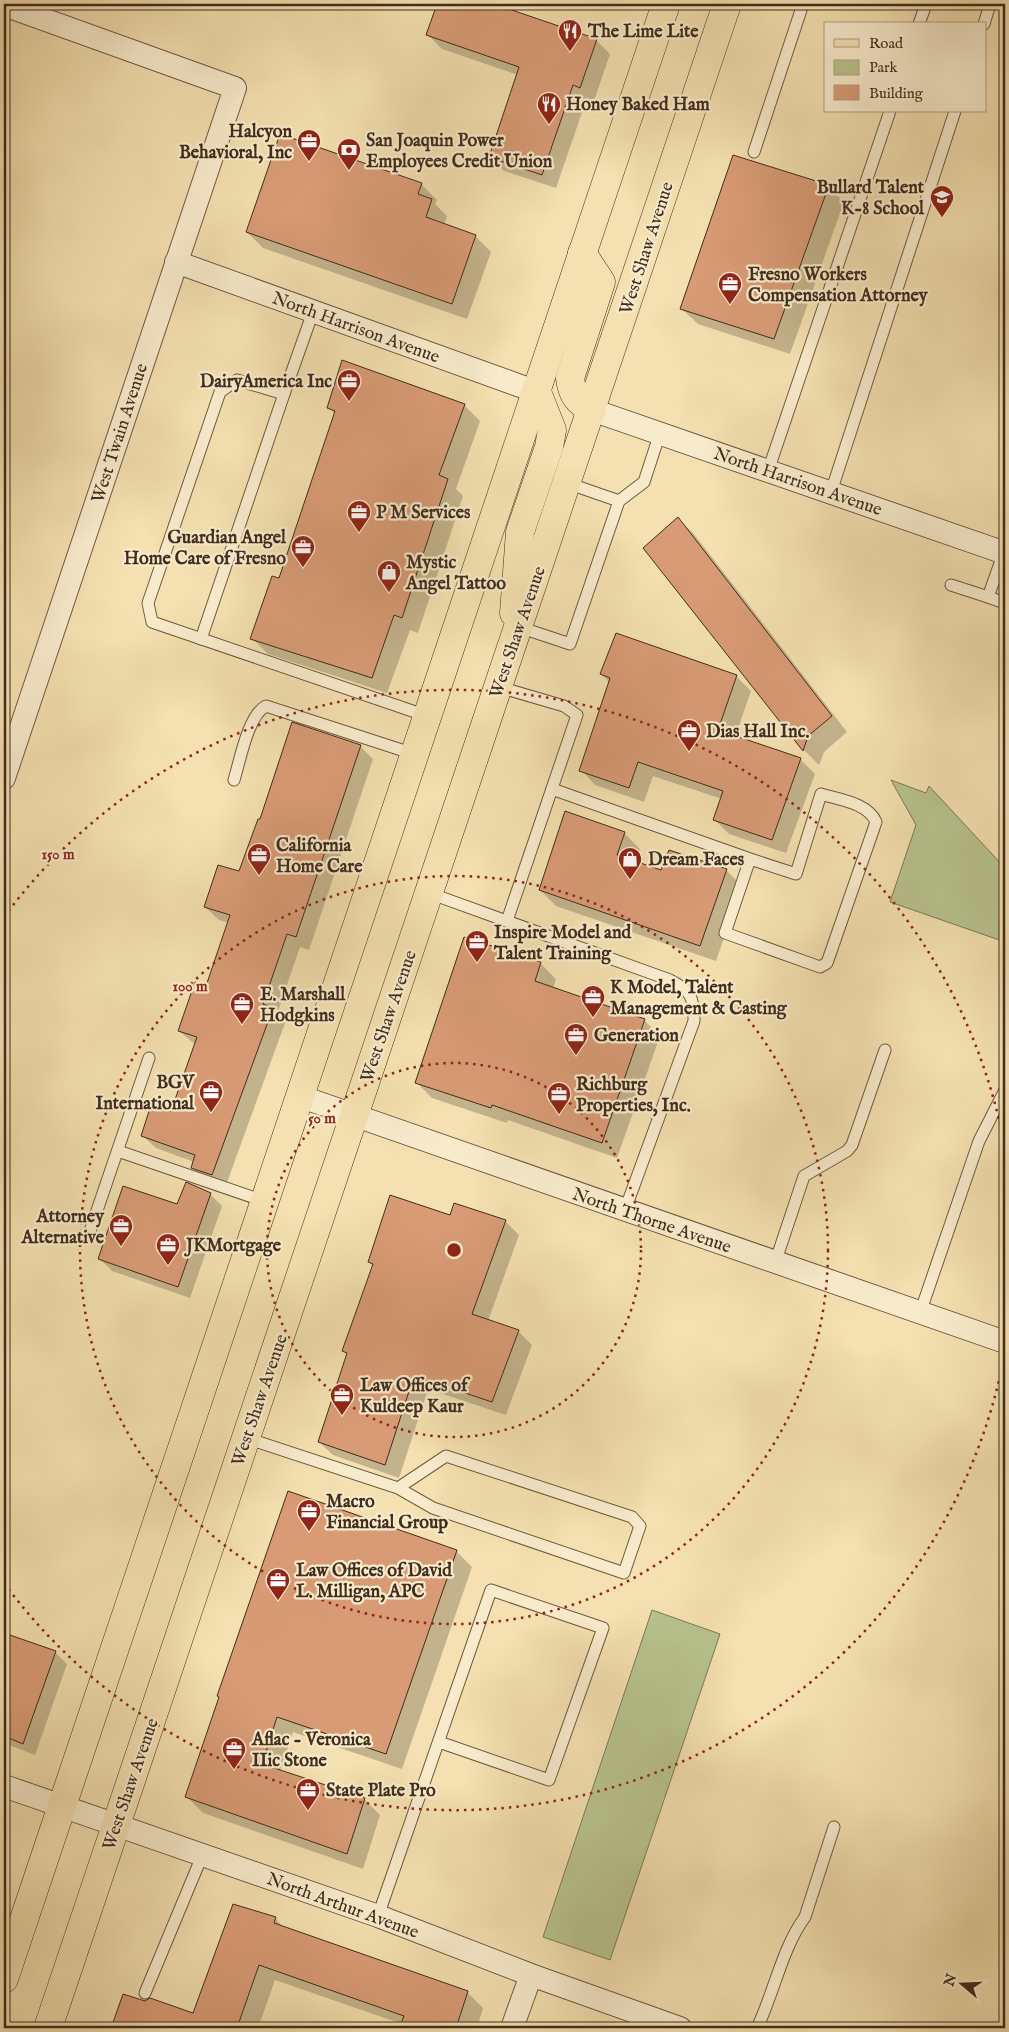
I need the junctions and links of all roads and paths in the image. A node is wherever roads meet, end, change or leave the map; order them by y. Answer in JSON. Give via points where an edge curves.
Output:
{"nodes":[{"id":1,"x":666,"y":4,"type":"edge"},
{"id":2,"x":727,"y":4,"type":"edge"},
{"id":3,"x":803,"y":4,"type":"edge"},
{"id":4,"x":926,"y":4,"type":"edge"},
{"id":5,"x":990,"y":4,"type":"edge"},
{"id":6,"x":4,"y":5,"type":"edge"},
{"id":7,"x":921,"y":22,"type":"edge"},
{"id":8,"x":985,"y":22,"type":"edge"},
{"id":9,"x":890,"y":112,"type":"edge"},
{"id":10,"x":955,"y":112,"type":"edge"},
{"id":11,"x":754,"y":152,"type":"dead end"},
{"id":12,"x":582,"y":253,"type":"junction"},
{"id":13,"x":176,"y":262,"type":"junction"},
{"id":14,"x":313,"y":312,"type":"junction"},
{"id":15,"x":537,"y":392,"type":"junction"},
{"id":16,"x":284,"y":394,"type":"junction"},
{"id":17,"x":592,"y":410,"type":"junction"},
{"id":18,"x":660,"y":434,"type":"junction"},
{"id":19,"x":768,"y":471,"type":"junction"},
{"id":20,"x":568,"y":483,"type":"junction"},
{"id":21,"x":831,"y":492,"type":"junction"},
{"id":22,"x":619,"y":501,"type":"junction"},
{"id":23,"x":1004,"y":552,"type":"edge"},
{"id":24,"x":951,"y":585,"type":"dead end"},
{"id":25,"x":988,"y":597,"type":"junction"},
{"id":26,"x":1005,"y":603,"type":"edge"},
{"id":27,"x":516,"y":636,"type":"junction"},
{"id":28,"x":202,"y":639,"type":"junction"},
{"id":29,"x":499,"y":687,"type":"junction"},
{"id":30,"x":427,"y":716,"type":"junction"},
{"id":31,"x":414,"y":754,"type":"junction"},
{"id":32,"x":4,"y":778,"type":"edge"},
{"id":33,"x":234,"y":780,"type":"dead end"},
{"id":34,"x":552,"y":789,"type":"junction"},
{"id":35,"x":750,"y":859,"type":"junction"},
{"id":36,"x":430,"y":893,"type":"junction"},
{"id":37,"x":507,"y":921,"type":"junction"},
{"id":38,"x":884,"y":1050,"type":"dead end"},
{"id":39,"x":149,"y":1058,"type":"dead end"},
{"id":40,"x":1005,"y":1090,"type":"edge"},
{"id":41,"x":299,"y":1096,"type":"junction"},
{"id":42,"x":355,"y":1115,"type":"junction"},
{"id":43,"x":118,"y":1151,"type":"junction"},
{"id":44,"x":264,"y":1201,"type":"junction"},
{"id":45,"x":625,"y":1210,"type":"junction"},
{"id":46,"x":88,"y":1237,"type":"dead end"},
{"id":47,"x":775,"y":1263,"type":"junction"},
{"id":48,"x":920,"y":1312,"type":"junction"},
{"id":49,"x":1005,"y":1342,"type":"edge"},
{"id":50,"x":246,"y":1438,"type":"junction"},
{"id":51,"x":398,"y":1488,"type":"junction"},
{"id":52,"x":438,"y":1742,"type":"junction"},
{"id":53,"x":4,"y":1786,"type":"edge"},
{"id":54,"x":62,"y":1807,"type":"junction"},
{"id":55,"x":116,"y":1827,"type":"junction"},
{"id":56,"x":834,"y":1827,"type":"dead end"},
{"id":57,"x":202,"y":1856,"type":"junction"},
{"id":58,"x":378,"y":1916,"type":"junction"},
{"id":59,"x":531,"y":1975,"type":"junction"},
{"id":60,"x":4,"y":1980,"type":"edge"},
{"id":61,"x":145,"y":1993,"type":"dead end"},
{"id":62,"x":48,"y":2028,"type":"edge"},
{"id":63,"x":512,"y":2028,"type":"edge"},
{"id":64,"x":680,"y":2028,"type":"edge"},
{"id":65,"x":757,"y":2028,"type":"edge"}],
"edges":[{"from":1,"to":12,"type":"main road"},
{"from":2,"to":17,"type":"main road","name":"West Shaw Avenue"},
{"from":3,"to":11,"type":"lane"},
{"from":4,"to":7,"type":"lane"},
{"from":5,"to":8,"type":"lane"},
{"from":6,"to":13,"type":"street","name":"West Twain Avenue","via":[[235,88]]},
{"from":9,"to":19,"type":"lane"},
{"from":10,"to":21,"type":"lane"},
{"from":12,"to":15,"type":"main road"},
{"from":12,"to":17,"type":"main road","via":[[601,282],[570,378],[572,391],[579,402]]},
{"from":13,"to":14,"type":"street","name":"North Harrison Avenue"},
{"from":13,"to":32,"type":"street","name":"West Twain Avenue"},
{"from":14,"to":15,"type":"street","name":"North Harrison Avenue"},
{"from":14,"to":16,"type":"lane"},
{"from":15,"to":27,"type":"main road","via":[[552,430],[520,532],[516,567]]},
{"from":15,"to":30,"type":"main road"},
{"from":16,"to":28,"type":"lane"},
{"from":16,"to":28,"type":"lane","via":[[238,380],[220,392],[148,602],[152,622]]},
{"from":17,"to":18,"type":"street","name":"North Harrison Avenue"},
{"from":17,"to":20,"type":"main road","name":"West Shaw Avenue"},
{"from":18,"to":19,"type":"street","name":"North Harrison Avenue"},
{"from":18,"to":22,"type":"lane","via":[[644,482]]},
{"from":19,"to":21,"type":"street","name":"North Harrison Avenue"},
{"from":20,"to":22,"type":"lane"},
{"from":20,"to":27,"type":"main road","name":"West Shaw Avenue"},
{"from":21,"to":23,"type":"street","name":"North Harrison Avenue"},
{"from":22,"to":27,"type":"lane","via":[[570,644]]},
{"from":23,"to":25,"type":"lane"},
{"from":24,"to":25,"type":"lane"},
{"from":25,"to":26,"type":"lane"},
{"from":27,"to":29,"type":"main road","name":"West Shaw Avenue"},
{"from":28,"to":30,"type":"lane"},
{"from":29,"to":34,"type":"lane","via":[[564,706],[577,715]]},
{"from":29,"to":36,"type":"main road","name":"West Shaw Avenue"},
{"from":30,"to":31,"type":"main road"},
{"from":31,"to":33,"type":"lane","via":[[266,706],[258,710],[252,723]]},
{"from":31,"to":41,"type":"main road"},
{"from":34,"to":35,"type":"lane"},
{"from":34,"to":37,"type":"lane"},
{"from":35,"to":35,"type":"lane","via":[[725,933],[824,966],[876,822],[866,809],[822,794],[796,874]]},
{"from":36,"to":37,"type":"lane"},
{"from":36,"to":42,"type":"main road","name":"West Shaw Avenue"},
{"from":37,"to":45,"type":"lane","via":[[670,980],[687,989],[694,1003],[694,1021]]},
{"from":38,"to":47,"type":"lane","via":[[852,1145],[804,1176]]},
{"from":39,"to":43,"type":"lane"},
{"from":40,"to":48,"type":"lane","via":[[980,1141]]},
{"from":41,"to":42,"type":"street","name":"North Thorne Avenue"},
{"from":41,"to":44,"type":"main road"},
{"from":42,"to":45,"type":"street","name":"North Thorne Avenue"},
{"from":42,"to":50,"type":"main road","name":"West Shaw Avenue"},
{"from":43,"to":44,"type":"lane"},
{"from":43,"to":46,"type":"lane"},
{"from":44,"to":54,"type":"main road"},
{"from":45,"to":47,"type":"street","name":"North Thorne Avenue"},
{"from":47,"to":48,"type":"street","name":"North Thorne Avenue"},
{"from":48,"to":49,"type":"street","name":"North Thorne Avenue"},
{"from":50,"to":51,"type":"lane"},
{"from":50,"to":55,"type":"main road","name":"West Shaw Avenue"},
{"from":51,"to":51,"type":"lane","via":[[433,1508],[624,1573],[640,1526],[632,1517],[446,1456]]},
{"from":52,"to":52,"type":"lane","via":[[491,1590],[603,1628],[549,1780]]},
{"from":52,"to":58,"type":"lane"},
{"from":53,"to":54,"type":"street","name":"North Arthur Avenue"},
{"from":54,"to":55,"type":"street","name":"North Arthur Avenue"},
{"from":54,"to":60,"type":"main road"},
{"from":55,"to":57,"type":"street","name":"North Arthur Avenue"},
{"from":55,"to":62,"type":"main road","name":"West Shaw Avenue"},
{"from":56,"to":65,"type":"lane","via":[[804,1917],[795,1930]]},
{"from":57,"to":58,"type":"street","name":"North Arthur Avenue"},
{"from":57,"to":61,"type":"lane"},
{"from":58,"to":59,"type":"street","name":"North Arthur Avenue"},
{"from":59,"to":63,"type":"street"},
{"from":59,"to":64,"type":"street","name":"North Arthur Avenue"}]}
